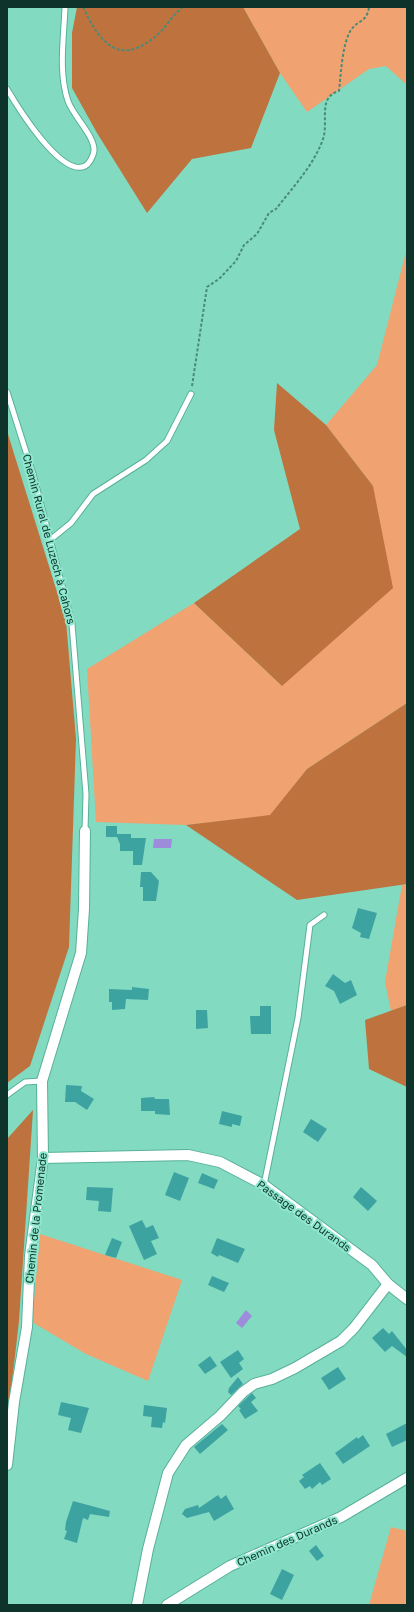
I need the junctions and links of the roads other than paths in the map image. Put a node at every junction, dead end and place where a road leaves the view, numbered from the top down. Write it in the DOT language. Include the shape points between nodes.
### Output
graph roads {
  1 [pos="65,7"];
  2 [pos="7,89"];
  3 [pos="7,392"];
  4 [pos="190,394"];
  5 [pos="50,540"];
  6 [pos="85,831"];
  7 [pos="324,915"];
  8 [pos="42,1081"];
  9 [pos="7,1095"];
  10 [pos="43,1158"];
  11 [pos="264,1185"];
  12 [pos="388,1284"];
  13 [pos="407,1299"];
  14 [pos="7,1465"];
  15 [pos="407,1478"];
  16 [pos="137,1605"];
  17 [pos="167,1605"];
  1 -- 2 [label="lane" via="63,78 68,101 77,120 91,139 94,151 89,164 72,167 57,155 39,138"];
  3 -- 5 [label="lane, Chemin Rural de Luzech à Cahors" via="33,474"];
  4 -- 5 [label="lane" via="168,441 146,460 93,494 71,523"];
  5 -- 6 [label="lane, Chemin Rural de Luzech à Cahors" via="72,624 86,794"];
  6 -- 8 [label="street, Chemin de la Promenade" via="81,953 43,1070"];
  7 -- 11 [label="lane" via="310,926 298,1018"];
  8 -- 9 [label="lane" via="25,1082"];
  8 -- 10 [label="street, Chemin de la Promenade"];
  10 -- 11 [label="street, Passage des Durands" via="188,1155 220,1162"];
  10 -- 14 [label="street, Chemin de la Promenade" via="30,1256 26,1327"];
  11 -- 12 [label="street, Passage des Durands" via="372,1265"];
  12 -- 13 [label="street, Passage des Durands"];
  12 -- 16 [label="street" via="341,1341 295,1368 254,1384 186,1445 168,1473 148,1549"];
  15 -- 17 [label="street, Chemin des Durands" via="341,1517 230,1566"];
}
